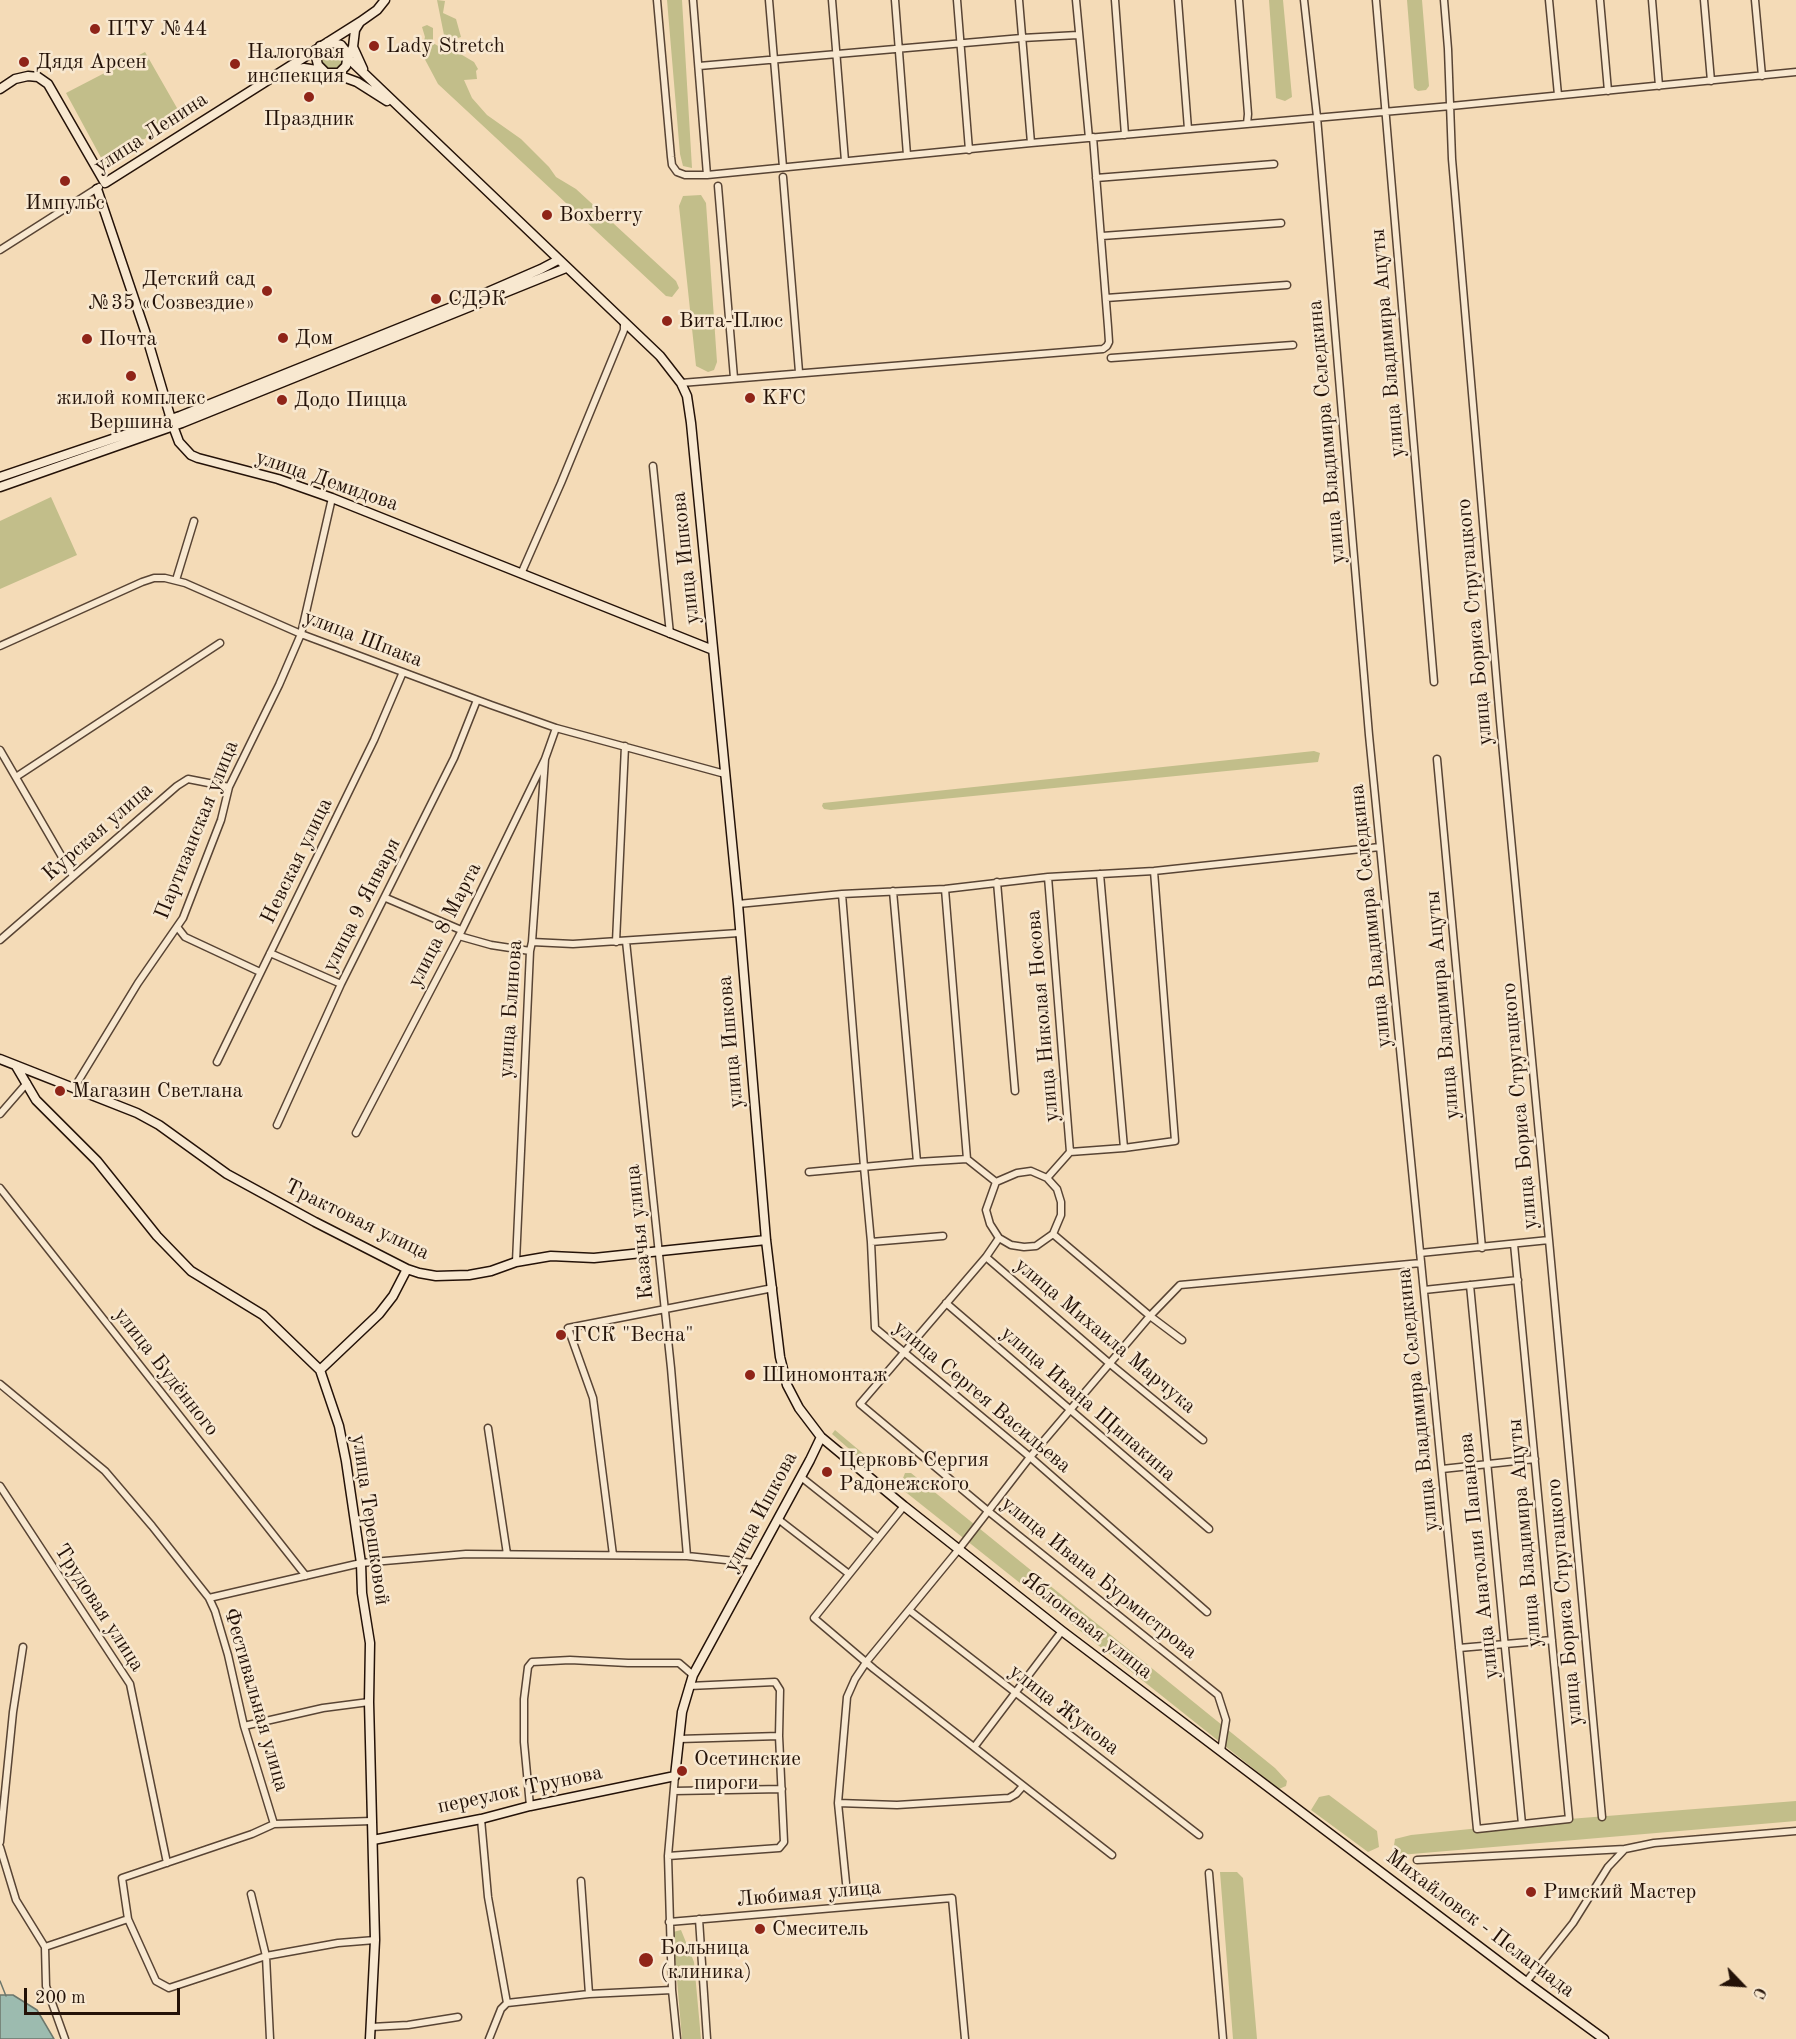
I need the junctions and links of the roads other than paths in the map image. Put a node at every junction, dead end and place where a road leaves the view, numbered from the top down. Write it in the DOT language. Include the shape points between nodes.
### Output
graph roads {
  1 [pos="385,0"];
  2 [pos="657,0"];
  3 [pos="693,0"];
  4 [pos="769,0"];
  5 [pos="832,0"];
  6 [pos="895,0"];
  7 [pos="957,0"];
  8 [pos="1019,0"];
  9 [pos="1076,0"];
  10 [pos="1115,0"];
  11 [pos="1178,0"];
  12 [pos="1239,0"];
  13 [pos="1305,0"];
  14 [pos="1376,0"];
  15 [pos="1444,0"];
  16 [pos="1549,0"];
  17 [pos="1600,0"];
  18 [pos="1652,0"];
  19 [pos="1704,0"];
  20 [pos="1755,0"];
  21 [pos="360,22"];
  22 [pos="1078,35"];
  23 [pos="1022,38"];
  24 [pos="323,44"];
  25 [pos="960,44"];
  26 [pos="353,47"];
  27 [pos="898,49"];
  28 [pos="837,55"];
  29 [pos="348,58"];
  30 [pos="774,58"];
  31 [pos="699,66"];
  32 [pos="323,71"];
  33 [pos="279,72"];
  34 [pos="364,72"];
  35 [pos="1796,72"];
  36 [pos="335,74"];
  37 [pos="1762,76"];
  38 [pos="1711,81"];
  39 [pos="1659,86"];
  40 [pos="0,89"];
  41 [pos="1608,91"];
  42 [pos="1557,95"];
  43 [pos="1451,106"];
  44 [pos="1384,112"];
  45 [pos="405,115"];
  46 [pos="1317,117"];
  47 [pos="1247,124"];
  48 [pos="1188,129"];
  49 [pos="1125,135"];
  50 [pos="1091,138"];
  51 [pos="1031,143"];
  52 [pos="969,150"];
  53 [pos="907,155"];
  54 [pos="845,161"];
  55 [pos="1274,165"];
  56 [pos="783,167"];
  57 [pos="707,175"];
  58 [pos="783,177"];
  59 [pos="1096,178"];
  60 [pos="105,183"];
  61 [pos="718,186"];
  62 [pos="97,189"];
  63 [pos="1281,223"];
  64 [pos="1102,236"];
  65 [pos="0,250"];
  66 [pos="558,260"];
  67 [pos="566,268"];
  68 [pos="1287,285"];
  69 [pos="1106,298"];
  70 [pos="624,323"];
  71 [pos="1109,342"];
  72 [pos="1293,345"];
  73 [pos="800,372"];
  74 [pos="734,378"];
  75 [pos="681,383"];
  76 [pos="172,423"];
  77 [pos="653,466"];
  78 [pos="0,477"];
  79 [pos="0,487"];
  80 [pos="332,498"];
  81 [pos="194,521"];
  82 [pos="521,574"];
  83 [pos="176,580"];
  84 [pos="301,634"];
  85 [pos="670,634"];
  86 [pos="220,643"];
  87 [pos="0,646"];
  88 [pos="713,650"];
  89 [pos="404,672"];
  90 [pos="1434,682"];
  91 [pos="477,700"];
  92 [pos="556,728"];
  93 [pos="625,746"];
  94 [pos="0,750"];
  95 [pos="545,759"];
  96 [pos="1437,759"];
  97 [pos="725,774"];
  98 [pos="16,777"];
  99 [pos="229,786"];
  100 [pos="1380,847"];
  101 [pos="1154,871"];
  102 [pos="1100,874"];
  103 [pos="73,876"];
  104 [pos="1048,877"];
  105 [pos="997,882"];
  106 [pos="945,890"];
  107 [pos="893,891"];
  108 [pos="842,894"];
  109 [pos="386,898"];
  110 [pos="738,904"];
  111 [pos="178,928"];
  112 [pos="460,933"];
  113 [pos="739,933"];
  114 [pos="0,940"];
  115 [pos="626,941"];
  116 [pos="532,942"];
  117 [pos="616,942"];
  118 [pos="530,951"];
  119 [pos="270,953"];
  120 [pos="260,972"];
  121 [pos="341,984"];
  122 [pos="0,1059"];
  123 [pos="217,1062"];
  124 [pos="16,1066"];
  125 [pos="27,1083"];
  126 [pos="74,1088"];
  127 [pos="1016,1091"];
  128 [pos="0,1113"];
  129 [pos="277,1125"];
  130 [pos="356,1133"];
  131 [pos="1124,1148"];
  132 [pos="1070,1152"];
  133 [pos="967,1159"];
  134 [pos="916,1162"];
  135 [pos="864,1167"];
  136 [pos="809,1172"];
  137 [pos="1047,1178"];
  138 [pos="996,1182"];
  139 [pos="0,1188"];
  140 [pos="1053,1234"];
  141 [pos="943,1236"];
  142 [pos="999,1238"];
  143 [pos="766,1240"];
  144 [pos="1549,1240"];
  145 [pos="871,1242"];
  146 [pos="1514,1244"];
  147 [pos="1482,1248"];
  148 [pos="658,1251"];
  149 [pos="1420,1253"];
  150 [pos="986,1257"];
  151 [pos="516,1262"];
  152 [pos="1421,1263"];
  153 [pos="407,1269"];
  154 [pos="1518,1280"];
  155 [pos="1470,1285"];
  156 [pos="773,1288"];
  157 [pos="1424,1290"];
  158 [pos="946,1303"];
  159 [pos="664,1309"];
  160 [pos="1150,1316"];
  161 [pos="1182,1340"];
  162 [pos="903,1353"];
  163 [pos="1109,1364"];
  164 [pos="320,1370"];
  165 [pos="0,1384"];
  166 [pos="1070,1411"];
  167 [pos="488,1428"];
  168 [pos="821,1437"];
  169 [pos="1203,1440"];
  170 [pos="1030,1457"];
  171 [pos="1534,1459"];
  172 [pos="1487,1464"];
  173 [pos="1442,1469"];
  174 [pos="801,1477"];
  175 [pos="0,1486"];
  176 [pos="904,1506"];
  177 [pos="988,1511"];
  178 [pos="778,1520"];
  179 [pos="1209,1529"];
  180 [pos="878,1538"];
  181 [pos="959,1549"];
  182 [pos="507,1554"];
  183 [pos="613,1555"];
  184 [pos="687,1556"];
  185 [pos="362,1563"];
  186 [pos="754,1563"];
  187 [pos="849,1574"];
  188 [pos="306,1576"];
  189 [pos="209,1598"];
  190 [pos="909,1610"];
  191 [pos="1207,1612"];
  192 [pos="1062,1631"];
  193 [pos="1552,1640"];
  194 [pos="1504,1644"];
  195 [pos="23,1647"];
  196 [pos="1459,1648"];
  197 [pos="867,1661"];
  198 [pos="693,1675"];
  199 [pos="689,1686"];
  200 [pos="1015,1692"];
  201 [pos="369,1702"];
  202 [pos="243,1726"];
  203 [pos="779,1736"];
  204 [pos="679,1739"];
  205 [pos="975,1746"];
  206 [pos="1221,1751"];
  207 [pos="675,1776"];
  208 [pos="1023,1786"];
  209 [pos="782,1789"];
  210 [pos="674,1791"];
  211 [pos="838,1803"];
  212 [pos="530,1806"];
  213 [pos="1602,1817"];
  214 [pos="481,1819"];
  215 [pos="372,1821"];
  216 [pos="274,1824"];
  217 [pos="1522,1824"];
  218 [pos="1796,1831"];
  219 [pos="1199,1835"];
  220 [pos="1336,1838"];
  221 [pos="373,1840"];
  222 [pos="0,1842"];
  223 [pos="0,1847"];
  224 [pos="1625,1849"];
  225 [pos="1112,1855"];
  226 [pos="668,1856"];
  227 [pos="1417,1860"];
  228 [pos="167,1863"];
  229 [pos="1209,1873"];
  230 [pos="580,1881"];
  231 [pos="846,1883"];
  232 [pos="251,1894"];
  233 [pos="128,1919"];
  234 [pos="699,1919"];
  235 [pos="669,1922"];
  236 [pos="375,1940"];
  237 [pos="45,1947"];
  238 [pos="266,1956"];
  239 [pos="1526,1982"];
  240 [pos="672,1990"];
  241 [pos="590,1994"];
  242 [pos="507,2003"];
  243 [pos="458,2017"];
  244 [pos="371,2027"];
  245 [pos="65,2039"];
  246 [pos="270,2039"];
  247 [pos="370,2039"];
  248 [pos="490,2039"];
  249 [pos="677,2039"];
  250 [pos="708,2039"];
  251 [pos="965,2039"];
  252 [pos="1223,2039"];
  253 [pos="1604,2039"];
  1 -- 21 [label="street, улица Ленина"];
  2 -- 57 [label="street" via="672,165 685,175"];
  3 -- 31 [label="street"];
  4 -- 30 [label="street"];
  5 -- 28 [label="street"];
  6 -- 27 [label="street"];
  7 -- 25 [label="street"];
  8 -- 23 [label="street"];
  9 -- 22 [label="street"];
  10 -- 49 [label="street"];
  11 -- 48 [label="street"];
  12 -- 47 [label="street"];
  13 -- 46 [label="street, улица Владимира Селедкина"];
  14 -- 44 [label="street, улица Владимира Ацуты"];
  15 -- 43 [label="street, улица Бориса Стругацкого"];
  16 -- 42 [label="street"];
  17 -- 41 [label="street"];
  18 -- 39 [label="street"];
  19 -- 38 [label="street"];
  20 -- 37 [label="street"];
  21 -- 24 [label="street, улица Ленина"];
  21 -- 26 [label="street"];
  22 -- 23 [label="street"];
  22 -- 50 [label="street"];
  23 -- 25 [label="street"];
  23 -- 51 [label="street"];
  24 -- 29 [label="street" via="341,45"];
  24 -- 32 [label="street" via="316,60"];
  24 -- 33 [label="street, улица Ленина"];
  25 -- 27 [label="street"];
  25 -- 52 [label="street"];
  26 -- 29 [label="street"];
  26 -- 34 [label="street"];
  27 -- 28 [label="street"];
  27 -- 53 [label="street"];
  28 -- 30 [label="street"];
  28 -- 54 [label="street"];
  29 -- 34 [label="street, улица Ишкова"];
  29 -- 36 [label="street" via="346,66"];
  30 -- 31 [label="street"];
  30 -- 56 [label="street"];
  31 -- 57 [label="street"];
  32 -- 33 [label="street" via="304,68"];
  32 -- 36 [label="street"];
  33 -- 60 [label="street, улица Ленина"];
  34 -- 45 [label="street, улица Ишкова"];
  35 -- 37 [label="street"];
  36 -- 45 [label="street, улица Ишкова" via="366,87"];
  37 -- 38 [label="street"];
  38 -- 39 [label="street"];
  39 -- 41 [label="street"];
  40 -- 60 [label="street" via="28,76 48,84"];
  41 -- 42 [label="street"];
  42 -- 43 [label="street"];
  43 -- 44 [label="street"];
  43 -- 144 [label="street, улица Бориса Стругацкого" via="1452,159 1499,710"];
  44 -- 46 [label="street"];
  44 -- 90 [label="street, улица Владимира Ацуты"];
  45 -- 66 [label="street, улица Ишкова"];
  46 -- 47 [label="street"];
  46 -- 100 [label="street, улица Владимира Селедкина"];
  47 -- 48 [label="street"];
  48 -- 49 [label="street"];
  49 -- 50 [label="street"];
  50 -- 51 [label="street"];
  50 -- 59 [label="street"];
  51 -- 52 [label="street"];
  52 -- 53 [label="street"];
  53 -- 54 [label="street"];
  54 -- 56 [label="street"];
  55 -- 59 [label="street"];
  56 -- 57 [label="street"];
  58 -- 73 [label="street"];
  59 -- 64 [label="street"];
  60 -- 62 [label="street, улица Ленина"];
  61 -- 74 [label="street"];
  62 -- 65 [label="street, улица Ленина"];
  62 -- 76 [label="street, улица Демидова"];
  63 -- 64 [label="street"];
  64 -- 69 [label="street"];
  66 -- 67 [label="street, улица Ишкова"];
  66 -- 76 [label="street"];
  67 -- 70 [label="street, улица Ишкова"];
  67 -- 76 [label="street"];
  68 -- 69 [label="street"];
  69 -- 71 [label="street"];
  70 -- 75 [label="street, улица Ишкова" via="660,356"];
  70 -- 82 [label="street"];
  71 -- 72 [label="street" via="1114,360"];
  71 -- 73 [label="street" via="1102,349"];
  73 -- 74 [label="street"];
  74 -- 75 [label="street"];
  75 -- 88 [label="street, улица Ишкова" via="691,423"];
  76 -- 78 [label="street"];
  76 -- 79 [label="street"];
  76 -- 80 [label="street, улица Демидова" via="182,447 198,458"];
  77 -- 85 [label="street"];
  80 -- 82 [label="street, улица Демидова"];
  80 -- 84 [label="street, Партизанская улица"];
  81 -- 83 [label="street"];
  82 -- 85 [label="street, улица Демидова"];
  83 -- 84 [label="street, улица Шпака"];
  83 -- 87 [label="street, улица Шпака" via="154,578 142,582"];
  84 -- 89 [label="street, улица Шпака"];
  84 -- 99 [label="street, Партизанская улица"];
  85 -- 88 [label="street, улица Демидова"];
  86 -- 98 [label="street"];
  88 -- 97 [label="street, улица Ишкова"];
  89 -- 91 [label="street, улица Шпака"];
  89 -- 119 [label="street, Невская улица"];
  91 -- 92 [label="street, улица Шпака"];
  91 -- 109 [label="street, улица 9 Января" via="454,758"];
  92 -- 93 [label="street, улица Шпака"];
  92 -- 95 [label="street, улица 8 Марта"];
  93 -- 97 [label="street, улица Шпака"];
  93 -- 117 [label="street"];
  94 -- 98 [label="street"];
  95 -- 112 [label="street, улица 8 Марта"];
  95 -- 116 [label="street, улица Блинова"];
  96 -- 147 [label="street, улица Владимира Ацуты"];
  97 -- 110 [label="street, улица Ишкова"];
  98 -- 103 [label="street"];
  99 -- 103 [label="street, Курская улица" via="188,779"];
  99 -- 111 [label="street, Партизанская улица" via="221,820"];
  100 -- 101 [label="street"];
  100 -- 149 [label="street, улица Владимира Селедкина"];
  101 -- 102 [label="street"];
  101 -- 131 [label="street" via="1175,1141"];
  102 -- 104 [label="street"];
  102 -- 131 [label="street"];
  103 -- 114 [label="street, Курская улица"];
  104 -- 105 [label="street"];
  104 -- 132 [label="street, улица Николая Носова"];
  105 -- 106 [label="street"];
  105 -- 127 [label="street"];
  106 -- 107 [label="street"];
  106 -- 133 [label="street"];
  107 -- 108 [label="street"];
  107 -- 134 [label="street"];
  108 -- 110 [label="street"];
  108 -- 135 [label="street, улица Сергея Васильева"];
  109 -- 112 [label="street"];
  109 -- 121 [label="street, улица 9 Января"];
  110 -- 113 [label="street, улица Ишкова"];
  111 -- 120 [label="street" via="185,937"];
  111 -- 126 [label="street, Партизанская улица" via="138,983"];
  112 -- 118 [label="street" via="491,945"];
  112 -- 130 [label="street, улица 8 Марта"];
  113 -- 115 [label="street"];
  113 -- 143 [label="street, улица Ишкова"];
  115 -- 117 [label="street"];
  115 -- 148 [label="street, Казачья улица"];
  116 -- 117 [label="street"];
  116 -- 118 [label="street, улица Блинова"];
  118 -- 151 [label="street, улица Блинова"];
  119 -- 120 [label="street, Невская улица"];
  119 -- 121 [label="street"];
  120 -- 123 [label="street, Невская улица"];
  121 -- 129 [label="street, улица 9 Января"];
  122 -- 124 [label="street, Трактовая улица"];
  124 -- 125 [label="street, улица Терешковой"];
  124 -- 126 [label="street, Трактовая улица"];
  125 -- 128 [label="street"];
  125 -- 164 [label="street, улица Терешковой" via="36,1100 97,1161 157,1236 191,1270 263,1316"];
  126 -- 153 [label="street, Трактовая улица" via="137,1113 227,1174"];
  131 -- 132 [label="street"];
  132 -- 137 [label="street"];
  133 -- 134 [label="street"];
  133 -- 138 [label="street"];
  134 -- 135 [label="street"];
  135 -- 136 [label="street"];
  135 -- 145 [label="street, улица Сергея Васильева"];
  137 -- 138 [label="street" via="1031,1171"];
  137 -- 140 [label="street" via="1057,1189 1061,1202 1061,1215"];
  138 -- 142 [label="street" via="986,1210"];
  139 -- 188 [label="street, улица Будённого"];
  140 -- 142 [label="street" via="1036,1246 1024,1247"];
  140 -- 160 [label="street"];
  141 -- 145 [label="street"];
  142 -- 150 [label="street"];
  143 -- 148 [label="street, Трактовая улица"];
  143 -- 156 [label="street, улица Ишкова"];
  144 -- 146 [label="street, улица Бориса Стругацкого"];
  144 -- 213 [label="street, улица Бориса Стругацкого"];
  145 -- 162 [label="street, улица Сергея Васильева" via="874,1328"];
  146 -- 147 [label="street, улица Бориса Стругацкого"];
  146 -- 154 [label="street, улица Владимира Ацуты"];
  147 -- 149 [label="street, улица Бориса Стругацкого"];
  148 -- 151 [label="street, Трактовая улица" via="594,1258 550,1256"];
  148 -- 159 [label="street, Казачья улица"];
  149 -- 152 [label="street, улица Владимира Селедкина"];
  150 -- 158 [label="street"];
  150 -- 163 [label="street, улица Михаила Марчука"];
  151 -- 153 [label="street, Трактовая улица" via="469,1275 436,1276"];
  152 -- 157 [label="street, улица Владимира Селедкина"];
  152 -- 160 [label="street" via="1180,1285"];
  153 -- 164 [label="street" via="380,1314"];
  154 -- 155 [label="street"];
  154 -- 171 [label="street, улица Владимира Ацуты"];
  155 -- 157 [label="street"];
  155 -- 172 [label="street, улица Анатолия Папанова"];
  156 -- 159 [label="street"];
  156 -- 168 [label="street, улица Ишкова" via="787,1385"];
  157 -- 173 [label="street, улица Владимира Селедкина"];
  158 -- 162 [label="street"];
  158 -- 166 [label="street, улица Ивана Щипакина"];
  159 -- 183 [label="street" via="568,1328 593,1398"];
  159 -- 184 [label="street, Казачья улица"];
  160 -- 161 [label="street"];
  160 -- 163 [label="street"];
  162 -- 170 [label="street, улица Сергея Васильева"];
  162 -- 177 [label="street, улица Ивана Бурмистрова" via="860,1404"];
  163 -- 166 [label="street"];
  163 -- 169 [label="street, улица Михаила Марчука"];
  164 -- 185 [label="street, улица Терешковой" via="338,1423"];
  165 -- 189 [label="street, Фестивальная улица" via="105,1471"];
  166 -- 170 [label="street"];
  166 -- 179 [label="street, улица Ивана Щипакина"];
  167 -- 182 [label="street"];
  168 -- 174 [label="street, улица Ишкова"];
  168 -- 176 [label="street, Яблоневая улица"];
  170 -- 177 [label="street"];
  170 -- 191 [label="street, улица Сергея Васильева"];
  171 -- 172 [label="street"];
  171 -- 193 [label="street, улица Владимира Ацуты"];
  172 -- 173 [label="street"];
  172 -- 194 [label="street, улица Анатолия Папанова"];
  173 -- 196 [label="street, улица Владимира Селедкина"];
  174 -- 178 [label="street, улица Ишкова"];
  174 -- 180 [label="street"];
  175 -- 228 [label="street, Трудовая улица" via="130,1684"];
  176 -- 180 [label="street"];
  176 -- 181 [label="street, Яблоневая улица"];
  177 -- 181 [label="street"];
  177 -- 206 [label="street, улица Ивана Бурмистрова" via="1218,1695 1226,1720"];
  178 -- 186 [label="street, улица Ишкова"];
  178 -- 187 [label="street"];
  180 -- 187 [label="street"];
  181 -- 190 [label="street"];
  181 -- 192 [label="street, Яблоневая улица"];
  182 -- 183 [label="street"];
  182 -- 185 [label="street"];
  183 -- 184 [label="street"];
  184 -- 186 [label="street"];
  185 -- 188 [label="street"];
  185 -- 201 [label="street, улица Терешковой" via="362,1593 370,1642"];
  186 -- 198 [label="street, улица Ишкова"];
  187 -- 197 [label="street" via="814,1618"];
  188 -- 189 [label="street"];
  189 -- 202 [label="street, Фестивальная улица" via="228,1655"];
  190 -- 197 [label="street"];
  190 -- 200 [label="street, улица Жукова"];
  192 -- 200 [label="street"];
  192 -- 206 [label="street, Яблоневая улица"];
  193 -- 194 [label="street"];
  193 -- 217 [label="street, улица Владимира Ацуты" via="1569,1820"];
  194 -- 196 [label="street"];
  194 -- 217 [label="street, улица Анатолия Папанова"];
  195 -- 222 [label="street"];
  196 -- 217 [label="street, улица Владимира Селедкина" via="1477,1829"];
  197 -- 205 [label="street"];
  197 -- 211 [label="street" via="847,1697"];
  198 -- 199 [label="street, улица Ишкова"];
  198 -- 212 [label="street" via="679,1663 532,1662 524,1699"];
  199 -- 203 [label="street" via="775,1682 780,1690"];
  199 -- 204 [label="street, улица Ишкова"];
  200 -- 205 [label="street"];
  200 -- 219 [label="street, улица Жукова"];
  201 -- 202 [label="street"];
  201 -- 215 [label="street, улица Терешковой"];
  202 -- 216 [label="street, Фестивальная улица"];
  203 -- 204 [label="street"];
  203 -- 209 [label="street"];
  204 -- 207 [label="street, улица Ишкова"];
  205 -- 208 [label="street"];
  206 -- 220 [label="street, Яблоневая улица"];
  207 -- 210 [label="street, улица Ишкова"];
  207 -- 212 [label="street, переулок Трунова"];
  208 -- 211 [label="street" via="1009,1798 897,1806"];
  208 -- 225 [label="street"];
  209 -- 210 [label="street"];
  209 -- 226 [label="street" via="784,1842 779,1848"];
  210 -- 226 [label="street, улица Ишкова"];
  211 -- 231 [label="street"];
  212 -- 214 [label="street, переулок Трунова"];
  214 -- 221 [label="street, переулок Трунова"];
  214 -- 242 [label="street" via="488,1897"];
  215 -- 216 [label="street"];
  215 -- 221 [label="street, улица Терешковой"];
  216 -- 228 [label="street"];
  218 -- 224 [label="street"];
  220 -- 239 [label="street, Михайловск - Пелагиада"];
  221 -- 236 [label="street, улица Терешковой"];
  223 -- 237 [label="street" via="16,1900"];
  224 -- 227 [label="street"];
  224 -- 239 [label="street"];
  226 -- 235 [label="street, улица Ишкова"];
  228 -- 233 [label="street" via="122,1878"];
  229 -- 252 [label="street"];
  230 -- 241 [label="street"];
  232 -- 238 [label="street"];
  233 -- 237 [label="street"];
  233 -- 238 [label="street" via="156,1981 169,1988"];
  234 -- 235 [label="street, Любимая улица"];
  234 -- 250 [label="street"];
  234 -- 251 [label="street, Любимая улица" via="952,1898"];
  235 -- 240 [label="street, улица Ишкова"];
  236 -- 238 [label="street"];
  236 -- 244 [label="street, улица Терешковой"];
  237 -- 245 [label="street" via="46,1986"];
  238 -- 246 [label="street"];
  239 -- 253 [label="street, Михайловск - Пелагиада"];
  240 -- 241 [label="street"];
  240 -- 249 [label="street, улица Ишкова"];
  241 -- 242 [label="street"];
  242 -- 248 [label="street"];
  243 -- 244 [label="street"];
  244 -- 247 [label="street, улица Терешковой"];
}
